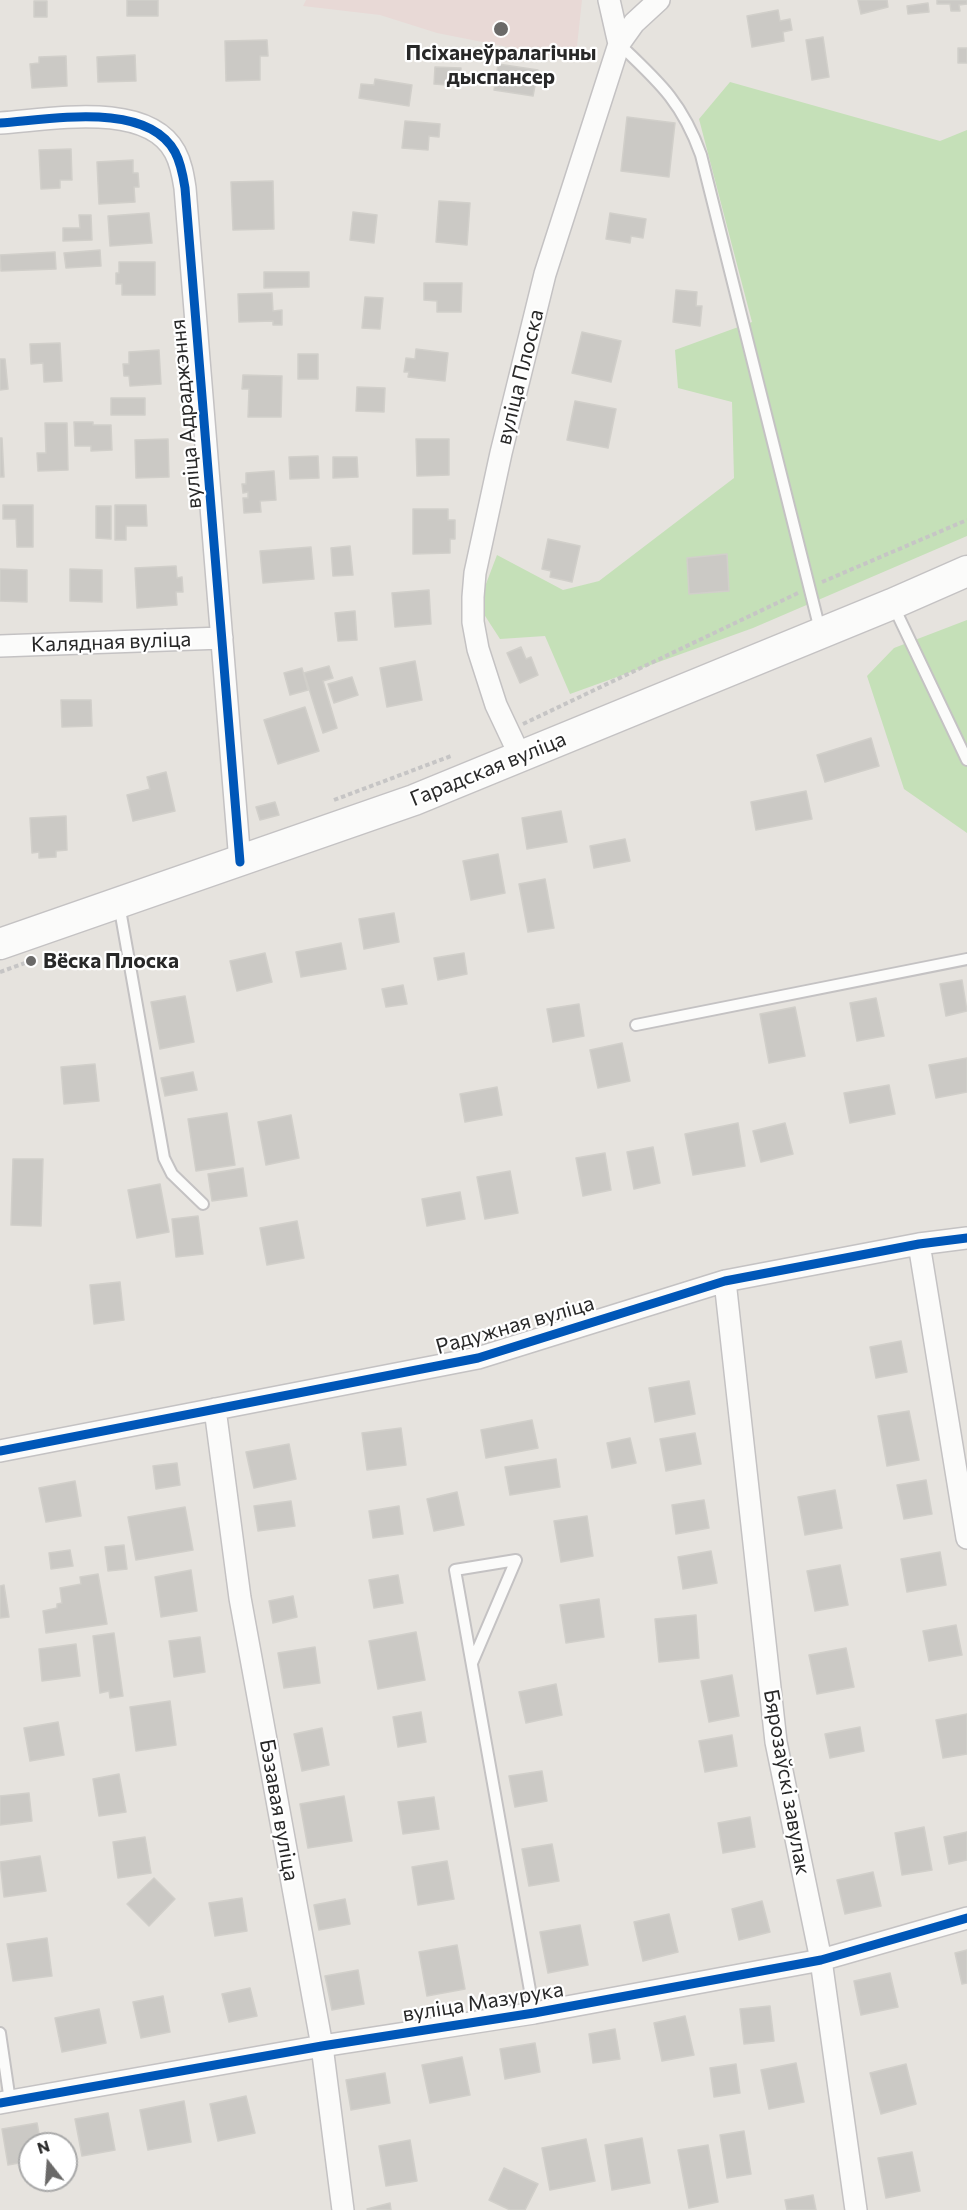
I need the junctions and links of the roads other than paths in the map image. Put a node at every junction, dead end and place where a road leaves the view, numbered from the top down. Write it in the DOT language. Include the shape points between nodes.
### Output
graph roads {
  1 [pos="609,0"];
  2 [pos="659,0"];
  3 [pos="619,44"];
  4 [pos="0,123"];
  5 [pos="967,571"];
  6 [pos="892,604"];
  7 [pos="821,634"];
  8 [pos="222,638"];
  9 [pos="0,646"];
  10 [pos="520,756"];
  11 [pos="967,760"];
  12 [pos="240,862"];
  13 [pos="119,903"];
  14 [pos="0,944"];
  15 [pos="967,959"];
  16 [pos="636,1025"];
  17 [pos="203,1204"];
  18 [pos="967,1238"];
  19 [pos="919,1244"];
  20 [pos="725,1281"];
  21 [pos="215,1409"];
  22 [pos="0,1451"];
  23 [pos="967,1538"];
  24 [pos="472,1663"];
  25 [pos="967,1918"];
  26 [pos="821,1960"];
  27 [pos="534,2013"];
  28 [pos="0,2033"];
  29 [pos="322,2046"];
  30 [pos="5,2102"];
  31 [pos="343,2210"];
  32 [pos="856,2210"];
  1 -- 3 [label="street"];
  2 -- 3 [label="street"];
  3 -- 7 [label="lane" via="674,99 701,155"];
  3 -- 10 [label="street, вуліца Плоска" via="545,274 475,573 473,614 478,649 496,705"];
  4 -- 8 [label="street, вуліца Адраджэння" via="90,117 129,120 149,127 174,150 185,188"];
  5 -- 6 [label="main road, Гарадская вуліца"];
  6 -- 7 [label="main road, Гарадская вуліца"];
  6 -- 11 [label="lane"];
  7 -- 10 [label="main road, Гарадская вуліца"];
  8 -- 9 [label="street, Калядная вуліца"];
  8 -- 12 [label="street, вуліца Адраджэння"];
  10 -- 12 [label="main road, Гарадская вуліца" via="414,800"];
  12 -- 13 [label="main road, Гарадская вуліца"];
  13 -- 14 [label="main road, Гарадская вуліца"];
  13 -- 17 [label="lane" via="164,1158 172,1174"];
  15 -- 16 [label="lane"];
  18 -- 19 [label="street, Радужная вуліца"];
  19 -- 20 [label="street, Радужная вуліца"];
  19 -- 23 [label="street"];
  20 -- 21 [label="street, Радужная вуліца" via="478,1358"];
  20 -- 26 [label="street, Бярозаўскі завулак" via="776,1742"];
  21 -- 22 [label="street, Радужная вуліца"];
  21 -- 29 [label="street, Бэзавая вуліца" via="240,1598"];
  24 -- 24 [label="lane" via="455,1570 516,1560 494,1611"];
  24 -- 27 [label="lane"];
  25 -- 26 [label="street, вуліца Мазурука"];
  26 -- 27 [label="street, вуліца Мазурука"];
  26 -- 32 [label="street, Бярозаўскі завулак"];
  27 -- 29 [label="street, вуліца Мазурука"];
  28 -- 30 [label="lane"];
  29 -- 30 [label="street, вуліца Мазурука"];
  29 -- 31 [label="street, Бэзавая вуліца"];
}
